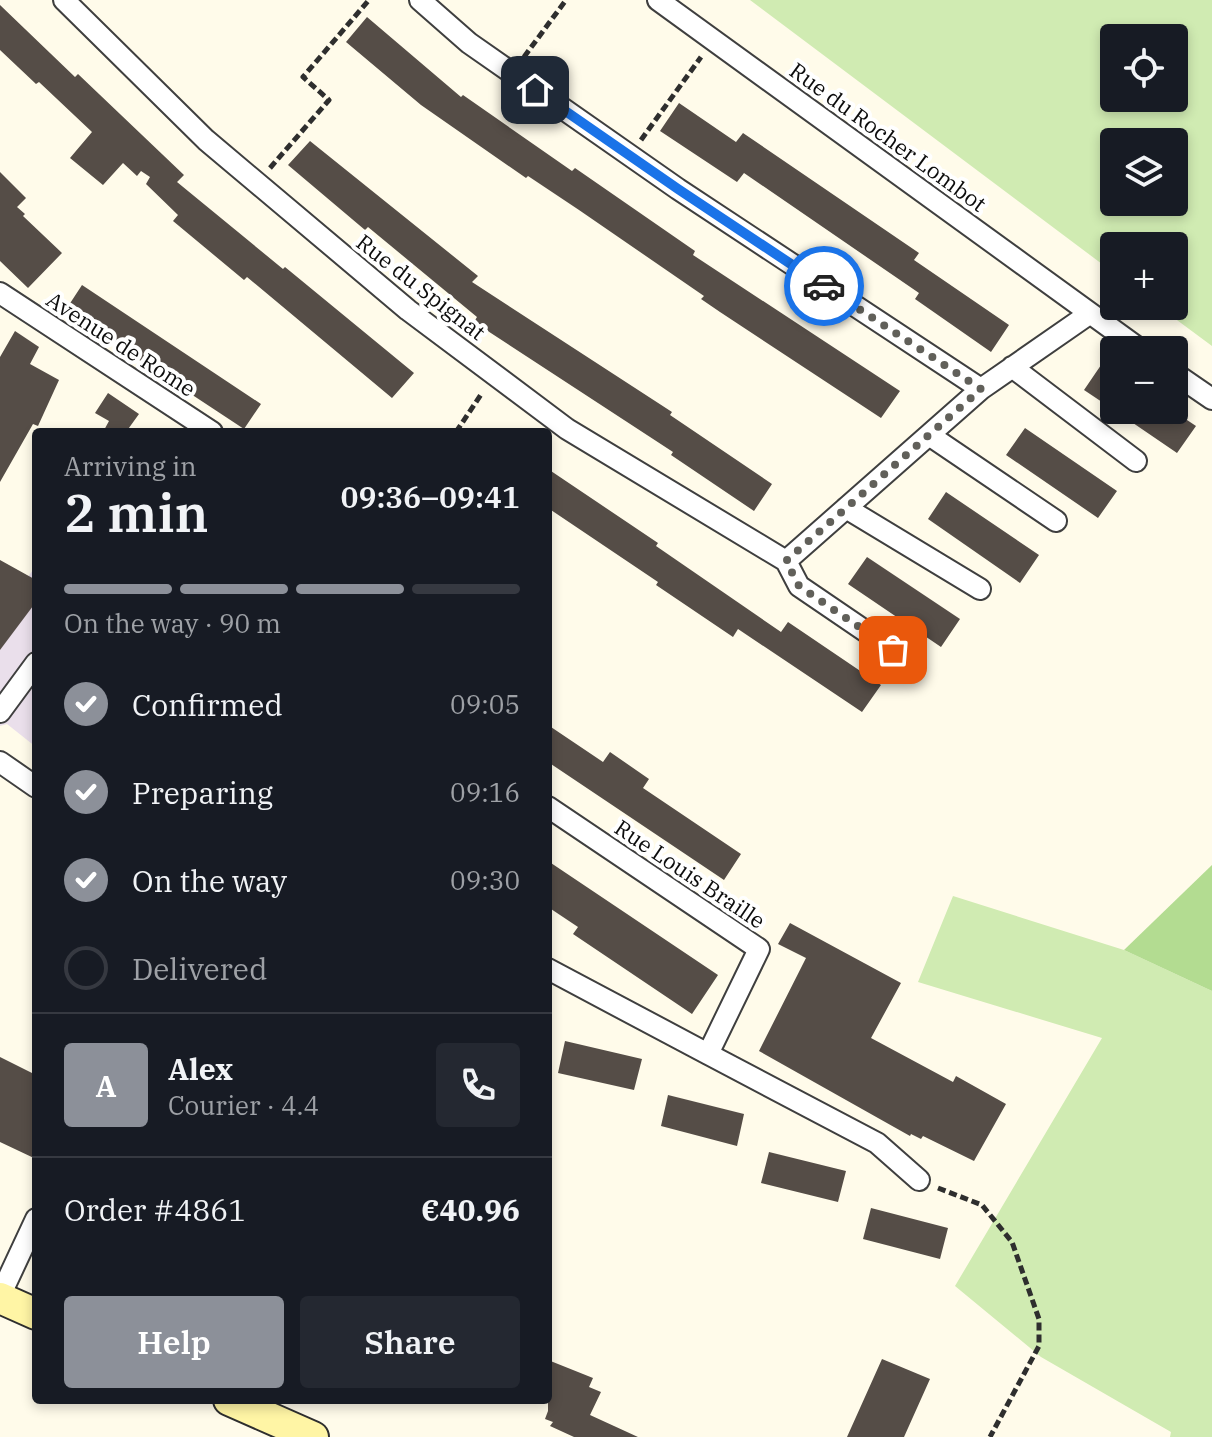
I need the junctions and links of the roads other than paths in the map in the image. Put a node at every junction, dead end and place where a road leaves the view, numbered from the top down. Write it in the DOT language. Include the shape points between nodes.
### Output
graph roads {
  1 [pos="64,0"];
  2 [pos="420,0"];
  3 [pos="658,0"];
  4 [pos="1,297"];
  5 [pos="1089,314"];
  6 [pos="1121,336"];
  7 [pos="1012,367"];
  8 [pos="1188,383"];
  9 [pos="981,389"];
  10 [pos="1212,399"];
  11 [pos="204,428"];
  12 [pos="929,435"];
  13 [pos="1136,461"];
  14 [pos="846,508"];
  15 [pos="1056,521"];
  16 [pos="786,561"];
  17 [pos="980,589"];
  18 [pos="893,650"];
  19 [pos="32,668"];
  20 [pos="0,712"];
  21 [pos="0,762"];
  22 [pos="32,784"];
  23 [pos="552,810"];
  24 [pos="552,971"];
  25 [pos="708,1054"];
  26 [pos="919,1180"];
  27 [pos="32,1228"];
  28 [pos="0,1297"];
  29 [pos="32,1312"];
  30 [pos="238,1404"];
  31 [pos="313,1437"];
  1 -- 16 [label="street, Rue du Spignat" via="206,140 408,310 567,429"];
  2 -- 9 [label="street" via="469,43 630,156"];
  3 -- 5 [label="street, Rue du Rocher Lombot"];
  4 -- 11 [label="street, Avenue de Rome"];
  5 -- 6 [label="street, Rue du Rocher Lombot"];
  5 -- 7 [label="street"];
  7 -- 9 [label="street"];
  7 -- 13 [label="street"];
  8 -- 10 [label="street"];
  9 -- 12 [label="street"];
  12 -- 14 [label="street"];
  12 -- 15 [label="street"];
  14 -- 16 [label="street"];
  14 -- 17 [label="street"];
  16 -- 18 [label="street, Rue du Spignat" via="799,586"];
  19 -- 20 [label="street"];
  21 -- 22 [label="street"];
  23 -- 25 [label="street, Rue Louis Braille" via="759,949"];
  24 -- 25 [label="street"];
  25 -- 26 [label="street" via="877,1143"];
  27 -- 28 [label="street"];
  28 -- 29 [label="main road"];
  30 -- 31 [label="main road"];
}
